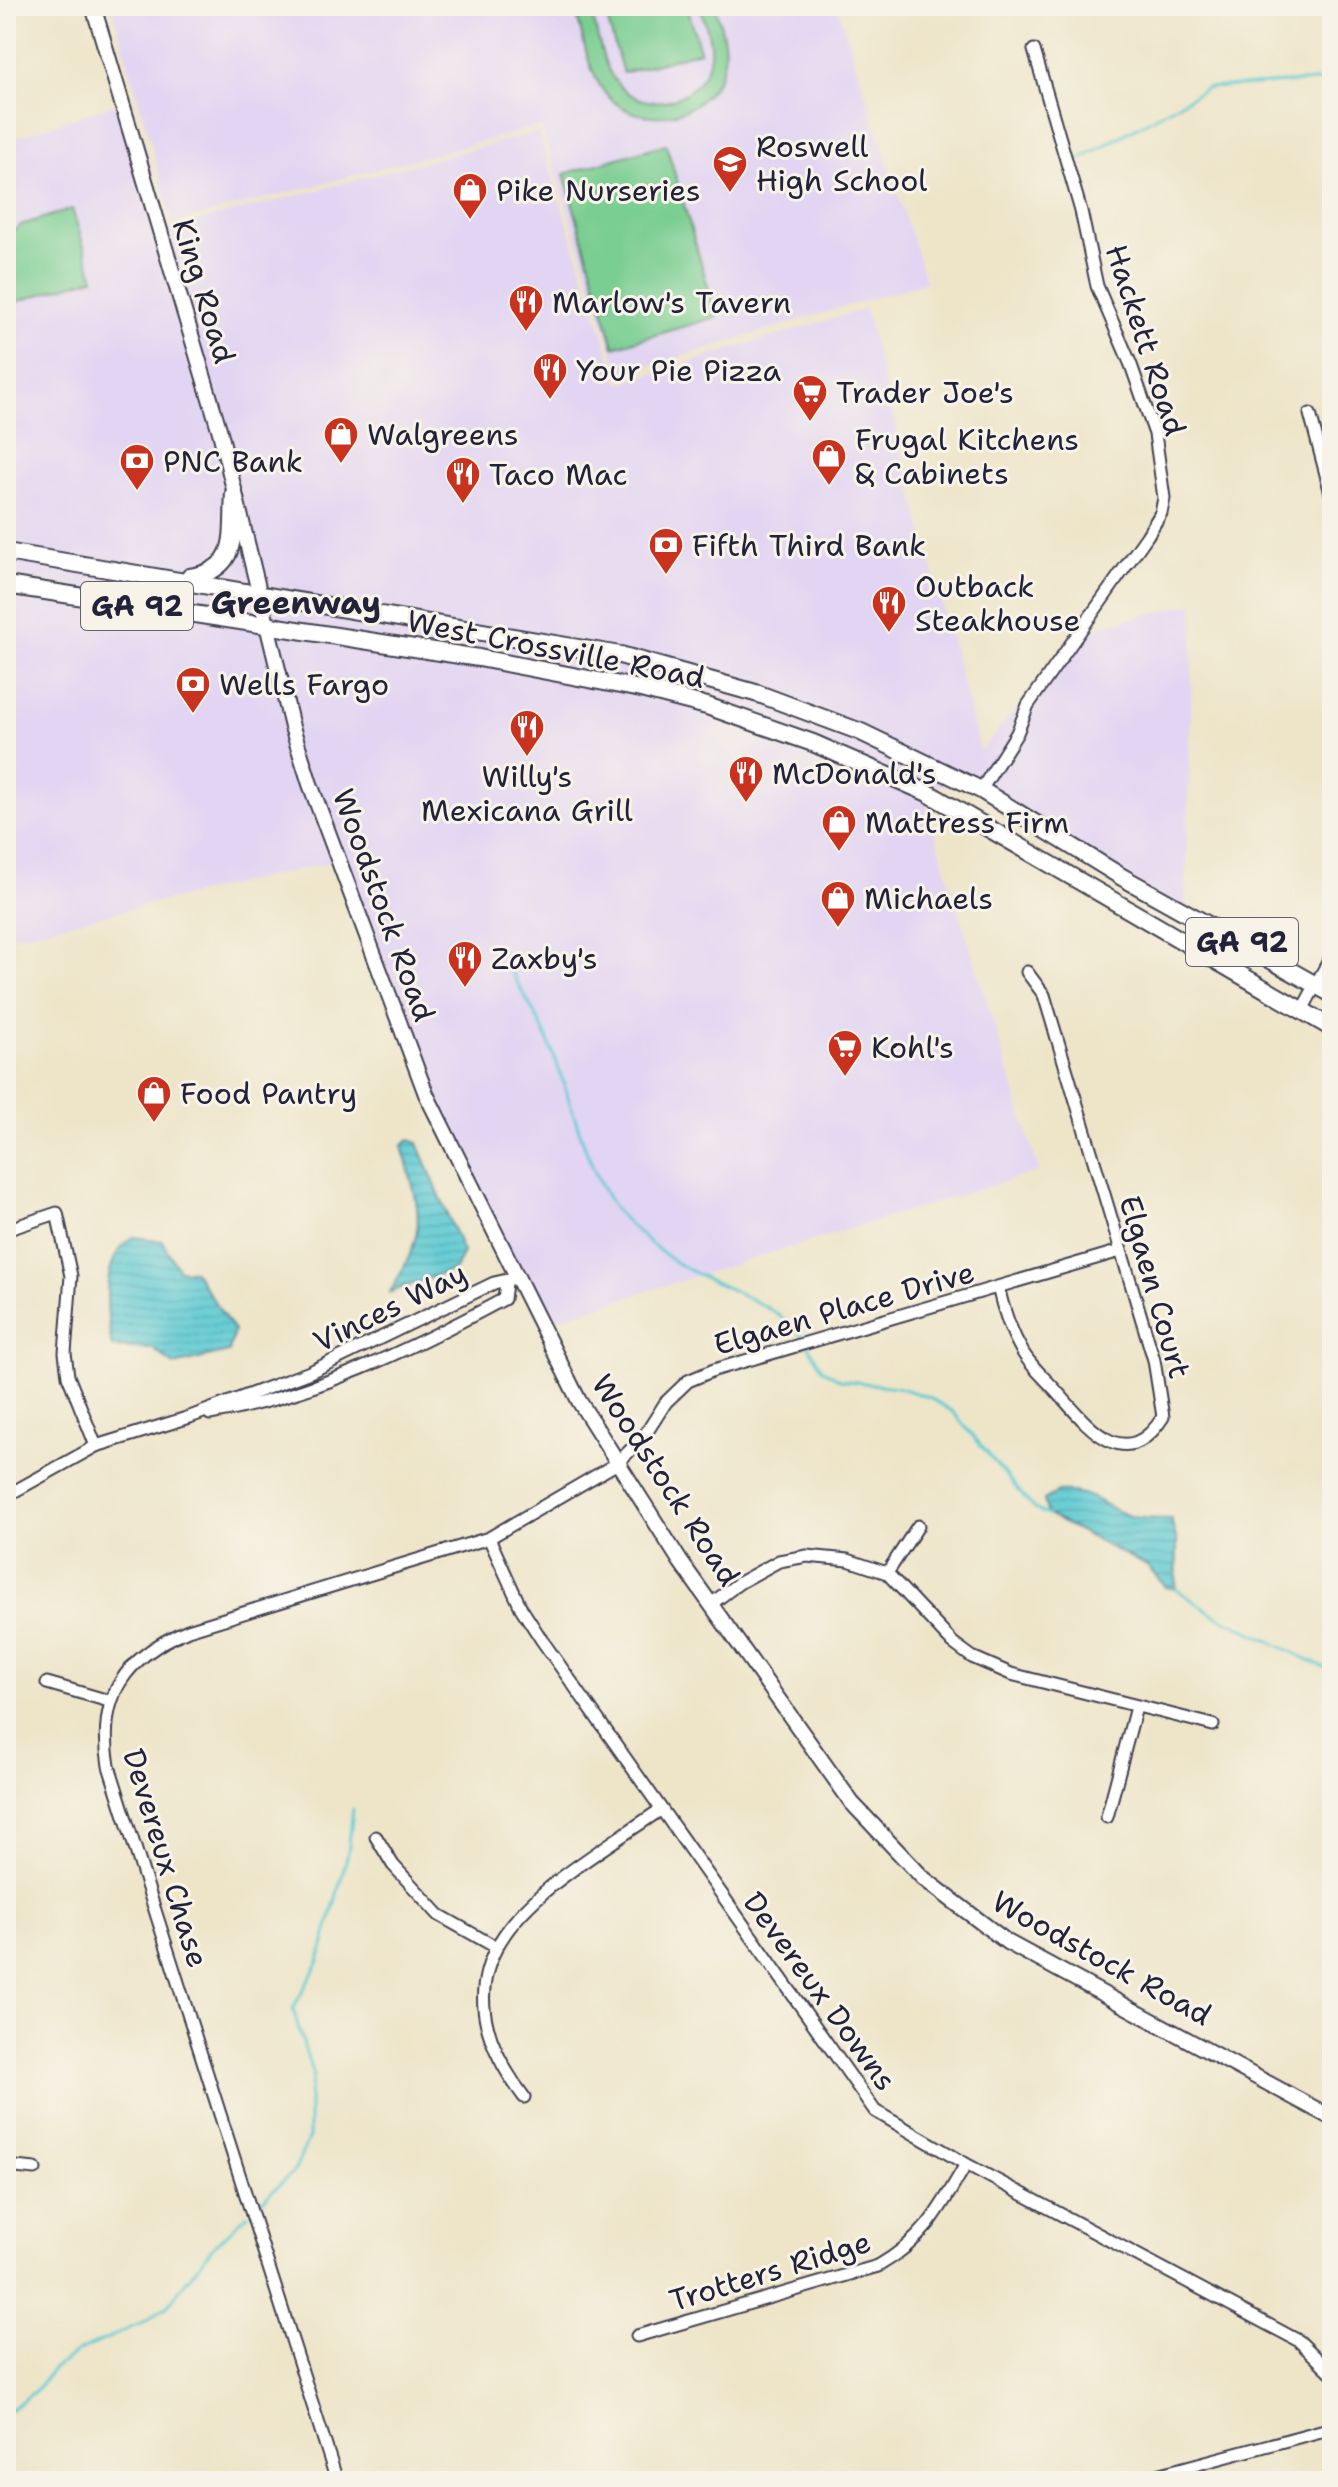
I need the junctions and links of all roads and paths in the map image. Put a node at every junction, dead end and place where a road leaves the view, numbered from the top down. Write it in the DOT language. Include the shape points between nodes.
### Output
graph roads {
  1 [pos="93,6"];
  2 [pos="1034,50"];
  3 [pos="1310,414"];
  4 [pos="234,493"];
  5 [pos="1332,497"];
  6 [pos="6,552"];
  7 [pos="175,579"];
  8 [pos="6,585"];
  9 [pos="259,593"];
  10 [pos="268,627"];
  11 [pos="981,790"];
  12 [pos="1332,955"];
  13 [pos="1027,972"];
  14 [pos="1317,985"];
  15 [pos="1332,994"];
  16 [pos="1302,1010"];
  17 [pos="1332,1028"];
  18 [pos="6,1230"];
  19 [pos="1120,1251"];
  20 [pos="511,1281"];
  21 [pos="998,1287"];
  22 [pos="190,1417"];
  23 [pos="96,1446"];
  24 [pos="616,1464"];
  25 [pos="6,1496"];
  26 [pos="918,1526"];
  27 [pos="489,1538"];
  28 [pos="887,1573"];
  29 [pos="711,1604"];
  30 [pos="47,1683"];
  31 [pos="109,1701"];
  32 [pos="1136,1707"];
  33 [pos="1213,1725"];
  34 [pos="660,1810"];
  35 [pos="1107,1817"];
  36 [pos="376,1837"];
  37 [pos="494,1946"];
  38 [pos="524,2097"];
  39 [pos="1332,2118"];
  40 [pos="966,2164"];
  41 [pos="6,2166"];
  42 [pos="35,2169"];
  43 [pos="637,2336"];
  44 [pos="1332,2373"];
  45 [pos="1332,2428"];
  46 [pos="337,2481"];
  47 [pos="1135,2481"];
  1 -- 4 [label="street, King Road"];
  2 -- 11 [label="street, Hackett Road" via="1097,286 1155,434 1164,498 1147,536 1028,705"];
  3 -- 5 [label="street"];
  4 -- 7 [label="main road" via="228,558 214,573"];
  4 -- 9 [label="street, King Road"];
  6 -- 7 [label="main road, GA 92"];
  7 -- 9 [label="main road, GA 92"];
  8 -- 10 [label="main road, GA 92"];
  9 -- 10 [label="street, Woodstock Road"];
  9 -- 11 [label="main road, West Crossville Road / GA 92" via="620,655 759,694 861,732"];
  10 -- 16 [label="main road, West Crossville Road / GA 92" via="479,658 641,689 813,743 928,793"];
  10 -- 20 [label="street, Woodstock Road" via="310,784 395,1016"];
  11 -- 14 [label="main road, West Crossville Road / GA 92" via="1122,877"];
  12 -- 14 [label="street"];
  13 -- 19 [label="street, Elgaen Court" via="1044,995"];
  14 -- 15 [label="main road, West Crossville Road / GA 92"];
  14 -- 16 [label="street"];
  16 -- 17 [label="main road, West Crossville Road / GA 92"];
  18 -- 23 [label="street" via="57,1213 71,1276 68,1376"];
  19 -- 21 [label="street, Elgaen Place Drive"];
  19 -- 21 [label="street, Elgaen Court" via="1162,1396 1163,1417 1140,1443 1105,1441 1084,1422 1023,1354"];
  20 -- 22 [label="street, Vinces Way" via="494,1283 337,1360"];
  20 -- 22 [label="street, Vinces Way" via="504,1299 336,1379 252,1407"];
  20 -- 24 [label="street, Woodstock Road"];
  21 -- 24 [label="street, Elgaen Place Drive" via="688,1381"];
  22 -- 23 [label="street, Vinces Way"];
  23 -- 25 [label="street, Vinces Way"];
  24 -- 27 [label="street"];
  24 -- 29 [label="street, Woodstock Road"];
  26 -- 28 [label="street"];
  27 -- 31 [label="street" via="188,1630 140,1657"];
  27 -- 34 [label="street, Devereux Downs" via="521,1608"];
  28 -- 29 [label="street" via="848,1560 807,1556 779,1561"];
  28 -- 32 [label="street" via="972,1657 1011,1674"];
  29 -- 39 [label="street, Woodstock Road" via="852,1803 923,1878 1007,1942"];
  30 -- 31 [label="street"];
  31 -- 46 [label="street, Devereux Chase" via="109,1766"];
  32 -- 33 [label="street"];
  32 -- 35 [label="street"];
  34 -- 37 [label="street" via="539,1894"];
  34 -- 40 [label="street, Devereux Downs" via="875,2111"];
  36 -- 37 [label="street" via="393,1865 439,1915"];
  37 -- 38 [label="street" via="485,1988 486,2016 496,2052"];
  40 -- 43 [label="street, Trotters Ridge" via="918,2239 878,2266"];
  40 -- 44 [label="street, Devereux Downs" via="1299,2341"];
  41 -- 42 [label="street"];
  45 -- 47 [label="street"];
}
